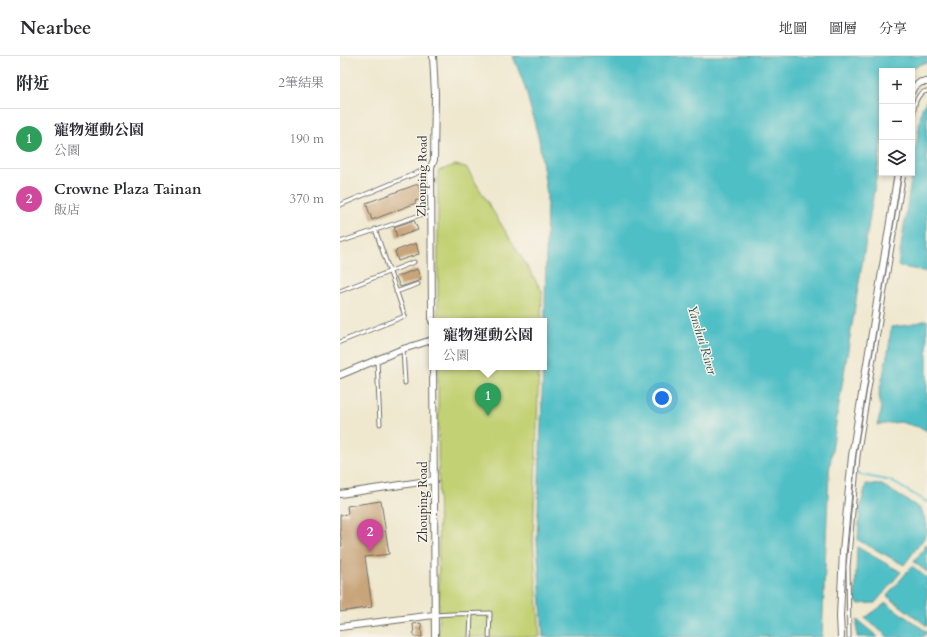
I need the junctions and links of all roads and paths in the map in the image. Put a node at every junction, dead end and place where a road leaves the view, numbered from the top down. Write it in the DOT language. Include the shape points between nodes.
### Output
graph roads {
  1 [pos="433,56"];
  2 [pos="927,82"];
  3 [pos="915,86"];
  4 [pos="927,91"];
  5 [pos="915,105"];
  6 [pos="431,167"];
  7 [pos="898,176"];
  8 [pos="904,176"];
  9 [pos="340,206"];
  10 [pos="432,211"];
  11 [pos="374,229"];
  12 [pos="340,242"];
  13 [pos="414,262"];
  14 [pos="389,272"];
  15 [pos="418,284"];
  16 [pos="340,292"];
  17 [pos="396,292"];
  18 [pos="432,318"];
  19 [pos="429,341"];
  20 [pos="340,342"];
  21 [pos="403,349"];
  22 [pos="376,360"];
  23 [pos="433,370"];
  24 [pos="340,375"];
  25 [pos="405,384"];
  26 [pos="380,424"];
  27 [pos="434,480"];
  28 [pos="340,494"];
  29 [pos="471,614"];
  30 [pos="434,616"];
  31 [pos="340,627"];
  32 [pos="435,637"];
  33 [pos="470,637"];
  34 [pos="490,637"];
  35 [pos="841,637"];
  36 [pos="849,637"];
  1 -- 6 [label="street, Zhouping Road" via="434,160"];
  2 -- 3 [label="street" via="920,82"];
  4 -- 5 [label="lane" via="917,97"];
  6 -- 9 [label="lane"];
  6 -- 10 [label="street, Zhouping Road"];
  7 -- 35 [label="street" via="852,456 843,551"];
  8 -- 36 [label="lane" via="858,456 848,567"];
  10 -- 11 [label="lane"];
  10 -- 18 [label="street, Zhouping Road"];
  11 -- 12 [label="lane"];
  11 -- 14 [label="lane"];
  13 -- 14 [label="lane"];
  14 -- 16 [label="lane"];
  14 -- 17 [label="lane"];
  15 -- 17 [label="lane"];
  17 -- 20 [label="lane" via="405,316"];
  19 -- 21 [label="street"];
  21 -- 22 [label="street"];
  21 -- 25 [label="lane"];
  22 -- 24 [label="street"];
  22 -- 26 [label="lane"];
  23 -- 27 [label="street, Zhouping Road"];
  27 -- 28 [label="street"];
  27 -- 30 [label="street, Zhouping Road"];
  29 -- 30 [label="lane"];
  29 -- 33 [label="lane"];
  29 -- 34 [label="lane" via="490,613"];
  30 -- 31 [label="street"];
  30 -- 32 [label="street, Zhouping Road"];
}
